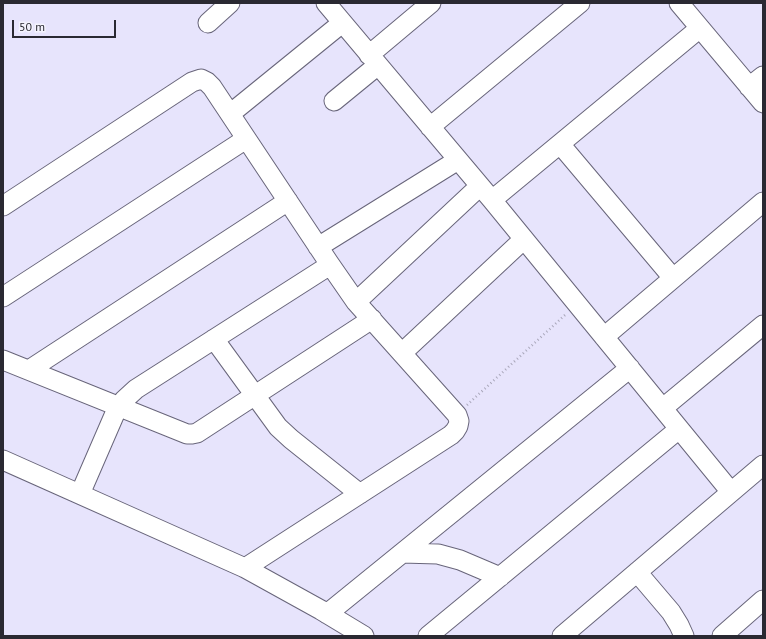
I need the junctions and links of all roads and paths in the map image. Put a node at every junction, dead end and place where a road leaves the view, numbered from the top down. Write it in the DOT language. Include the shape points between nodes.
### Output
graph roads {
  1 [pos="230,3"];
  2 [pos="326,3"];
  3 [pos="431,3"];
  4 [pos="580,3"];
  5 [pos="680,3"];
  6 [pos="208,23"];
  7 [pos="342,23"];
  8 [pos="700,28"];
  9 [pos="374,60"];
  10 [pos="756,81"];
  11 [pos="334,101"];
  12 [pos="763,103"];
  13 [pos="230,114"];
  14 [pos="430,127"];
  15 [pos="246,139"];
  16 [pos="560,144"];
  17 [pos="458,160"];
  18 [pos="486,193"];
  19 [pos="288,201"];
  20 [pos="763,202"];
  21 [pos="3,206"];
  22 [pos="524,239"];
  23 [pos="318,247"];
  24 [pos="330,265"];
  25 [pos="673,278"];
  26 [pos="3,297"];
  27 [pos="356,302"];
  28 [pos="577,304"];
  29 [pos="372,320"];
  30 [pos="763,325"];
  31 [pos="604,337"];
  32 [pos="214,339"];
  33 [pos="402,353"];
  34 [pos="3,360"];
  35 [pos="630,368"];
  36 [pos="29,370"];
  37 [pos="255,396"];
  38 [pos="119,407"];
  39 [pos="663,408"];
  40 [pos="457,415"];
  41 [pos="679,429"];
  42 [pos="3,460"];
  43 [pos="763,465"];
  44 [pos="731,492"];
  45 [pos="80,494"];
  46 [pos="360,494"];
  47 [pos="402,553"];
  48 [pos="245,568"];
  49 [pos="637,572"];
  50 [pos="500,577"];
  51 [pos="763,600"];
  52 [pos="327,614"];
  53 [pos="364,636"];
  54 [pos="428,636"];
  55 [pos="562,636"];
  56 [pos="684,636"];
  57 [pos="722,636"];
  1 -- 6 [label="street"];
  2 -- 7 [label="street"];
  3 -- 9 [label="street"];
  4 -- 14 [label="street"];
  5 -- 8 [label="street"];
  7 -- 9 [label="street"];
  7 -- 13 [label="street"];
  8 -- 10 [label="street"];
  8 -- 16 [label="street"];
  9 -- 11 [label="street"];
  9 -- 14 [label="street"];
  10 -- 12 [label="street"];
  13 -- 15 [label="street"];
  13 -- 21 [label="street" via="207,82 201,79 192,82"];
  14 -- 17 [label="street"];
  15 -- 19 [label="street"];
  15 -- 26 [label="street"];
  16 -- 18 [label="street"];
  16 -- 25 [label="street"];
  17 -- 18 [label="street"];
  17 -- 23 [label="street"];
  18 -- 22 [label="street"];
  18 -- 27 [label="street"];
  19 -- 23 [label="street"];
  19 -- 36 [label="street"];
  20 -- 25 [label="street"];
  22 -- 28 [label="street"];
  22 -- 33 [label="street"];
  23 -- 24 [label="street"];
  24 -- 27 [label="street"];
  24 -- 32 [label="street"];
  25 -- 31 [label="street"];
  27 -- 29 [label="street"];
  28 -- 31 [label="street"];
  28 -- 40 [label="path"];
  29 -- 33 [label="street"];
  29 -- 37 [label="street"];
  30 -- 39 [label="street"];
  31 -- 35 [label="street"];
  32 -- 37 [label="street"];
  32 -- 38 [label="street" via="136,389"];
  33 -- 40 [label="street"];
  34 -- 36 [label="street"];
  35 -- 39 [label="street"];
  35 -- 47 [label="street"];
  36 -- 38 [label="street"];
  37 -- 38 [label="street" via="192,434"];
  37 -- 46 [label="street" via="278,427"];
  38 -- 45 [label="street"];
  39 -- 41 [label="street"];
  40 -- 46 [label="street" via="458,426 451,435"];
  41 -- 44 [label="street"];
  41 -- 50 [label="street"];
  42 -- 45 [label="street"];
  43 -- 44 [label="street"];
  44 -- 49 [label="street"];
  45 -- 48 [label="street"];
  46 -- 48 [label="street"];
  47 -- 50 [label="street" via="438,554 460,560"];
  47 -- 52 [label="street"];
  48 -- 52 [label="street"];
  49 -- 55 [label="street"];
  49 -- 56 [label="street" via="671,612"];
  50 -- 54 [label="street"];
  51 -- 57 [label="street"];
  52 -- 53 [label="street"];
}
